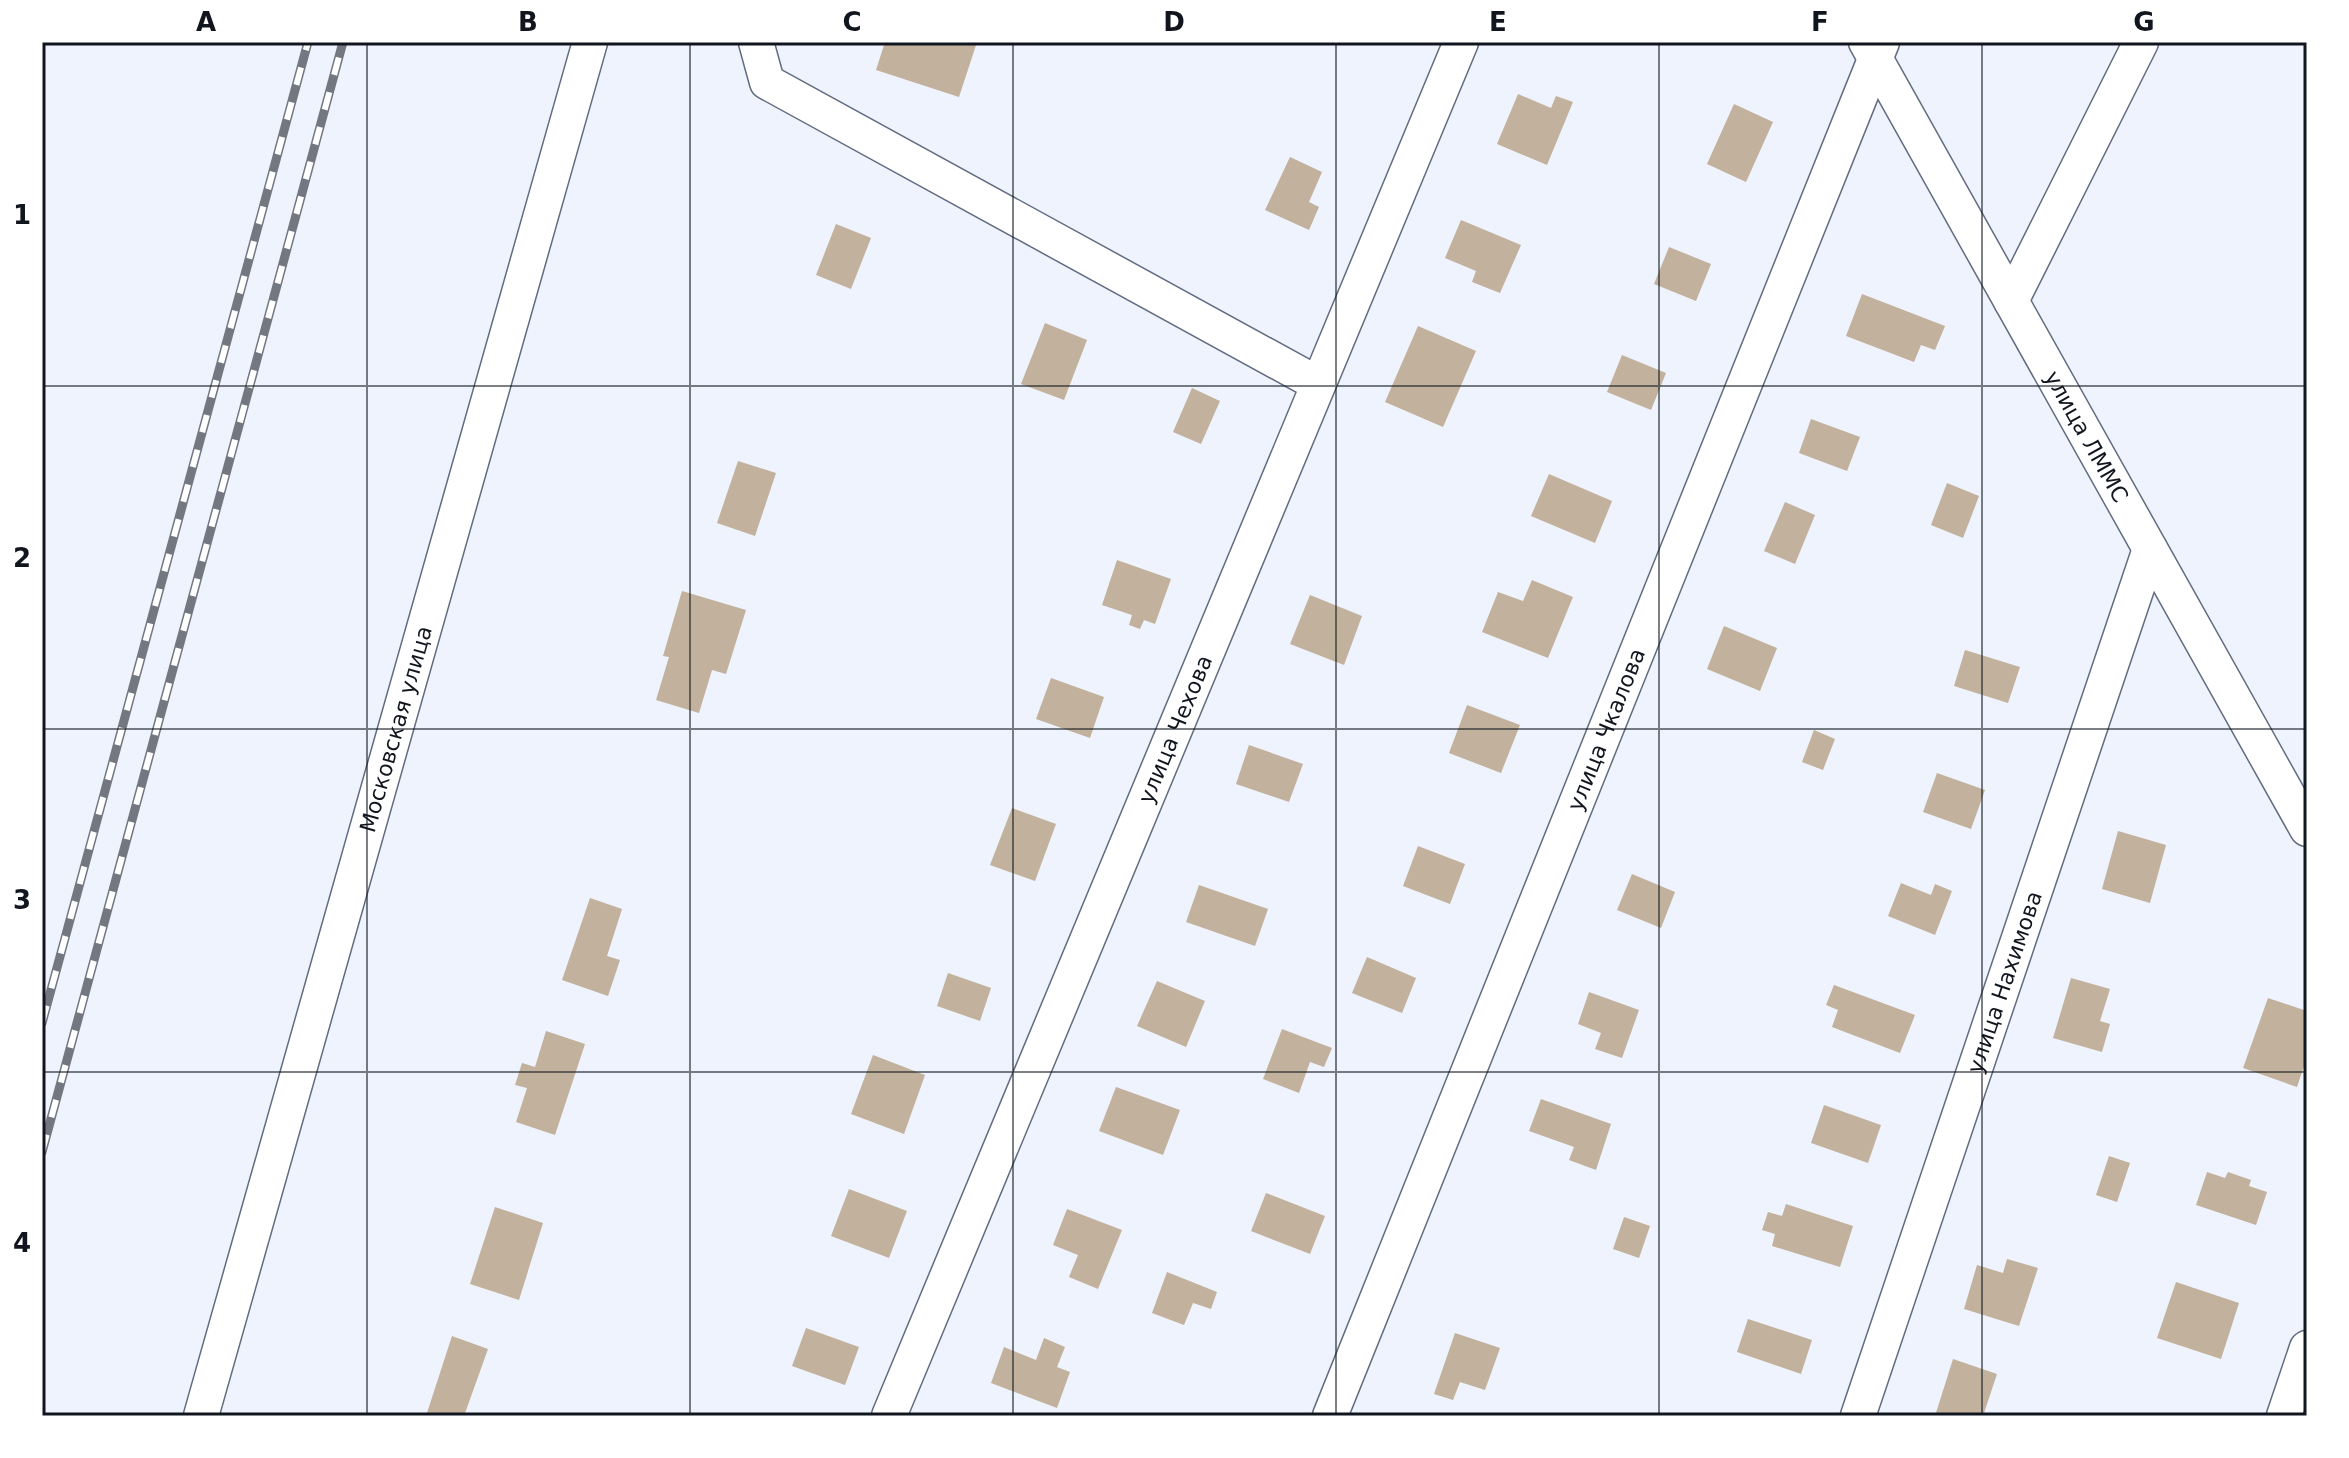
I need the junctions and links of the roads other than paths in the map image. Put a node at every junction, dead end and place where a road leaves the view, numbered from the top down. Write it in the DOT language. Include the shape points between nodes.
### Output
graph roads {
  1 [pos="590,42"];
  2 [pos="756,42"];
  3 [pos="1461,42"];
  4 [pos="2141,42"];
  5 [pos="1874,47"];
  6 [pos="2011,301"];
  7 [pos="1318,384"];
  8 [pos="2150,549"];
  9 [pos="2307,829"];
  10 [pos="2307,1348"];
  11 [pos="201,1416"];
  12 [pos="889,1416"];
  13 [pos="1330,1416"];
  14 [pos="1858,1416"];
  15 [pos="2284,1416"];
  1 -- 11 [label="street, Московская улица"];
  2 -- 7 [label="street" via="767,82"];
  3 -- 7 [label="street, улица Чехова"];
  4 -- 6 [label="street"];
  5 -- 6 [label="street, улица ЛММС"];
  5 -- 13 [label="street, улица Чкалова"];
  6 -- 8 [label="street, улица ЛММС"];
  7 -- 12 [label="street, улица Чехова"];
  8 -- 9 [label="street, улица ЛММС"];
  8 -- 14 [label="street, улица Нахимова"];
  10 -- 15 [label="street"];
}
